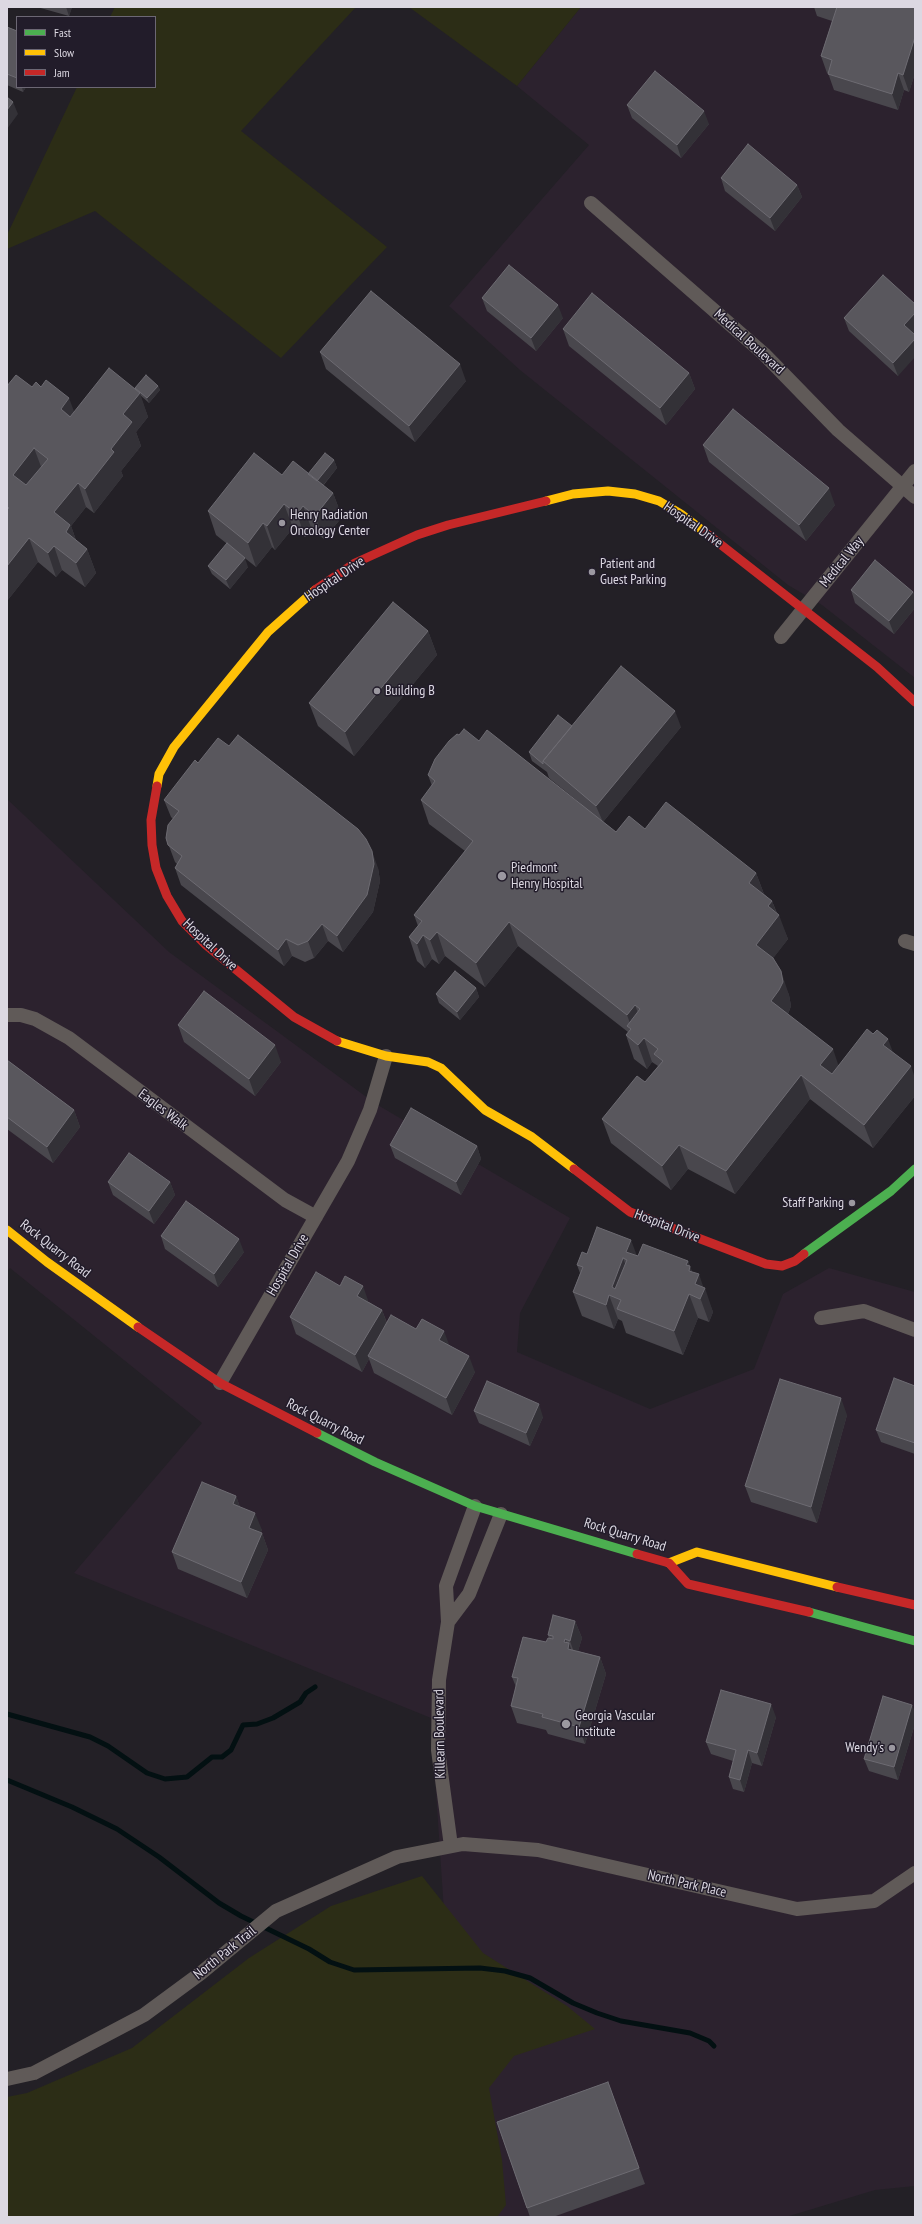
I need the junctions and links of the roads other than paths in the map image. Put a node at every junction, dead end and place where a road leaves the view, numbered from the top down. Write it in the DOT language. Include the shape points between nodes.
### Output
graph roads {
  1 [pos="591,203"];
  2 [pos="915,471"];
  3 [pos="902,486"];
  4 [pos="915,497"];
  5 [pos="804,609"];
  6 [pos="781,637"];
  7 [pos="915,702"];
  8 [pos="7,1015"];
  9 [pos="386,1056"];
  10 [pos="915,1169"];
  11 [pos="316,1217"];
  12 [pos="7,1230"];
  13 [pos="821,1318"];
  14 [pos="915,1330"];
  15 [pos="220,1383"];
  16 [pos="474,1506"];
  17 [pos="501,1514"];
  18 [pos="669,1563"];
  19 [pos="915,1606"];
  20 [pos="448,1622"];
  21 [pos="915,1641"];
  22 [pos="451,1846"];
  23 [pos="915,1873"];
  24 [pos="7,2079"];
  1 -- 3 [label="street, Medical Boulevard" via="768,358 838,430"];
  2 -- 3 [label="street"];
  3 -- 4 [label="street, Medical Boulevard"];
  3 -- 5 [label="street, Medical Way"];
  5 -- 6 [label="street, Medical Way"];
  5 -- 7 [label="street, Hospital Drive" via="877,667"];
  5 -- 9 [label="street, Hospital Drive" via="681,514 635,494 608,491 573,494 448,525 386,548 332,577 268,632 174,747 159,774 151,820 156,868 167,896 182,921 258,989 315,1030 355,1048"];
  8 -- 11 [label="street, Eagles Walk" via="35,1019 69,1038 285,1200"];
  9 -- 10 [label="street, Hospital Drive" via="428,1062 441,1068 485,1110 532,1136 630,1212 766,1264 782,1266 795,1261 891,1191"];
  9 -- 11 [label="street, Hospital Drive" via="361,1131 348,1161"];
  11 -- 15 [label="street, Hospital Drive"];
  12 -- 15 [label="street, Rock Quarry Road" via="84,1289"];
  13 -- 14 [label="street" via="864,1311"];
  15 -- 16 [label="street, Rock Quarry Road" via="375,1462"];
  16 -- 17 [label="street, Rock Quarry Road"];
  16 -- 20 [label="street, Killearn Boulevard" via="446,1586"];
  17 -- 18 [label="street, Rock Quarry Road"];
  17 -- 20 [label="street, Killearn Boulevard" via="469,1594"];
  18 -- 19 [label="street, Rock Quarry Road" via="697,1552"];
  18 -- 21 [label="street, Rock Quarry Road" via="688,1584 816,1614"];
  20 -- 22 [label="street, Killearn Boulevard" via="439,1680 438,1725 441,1785"];
  22 -- 23 [label="street, North Park Place" via="463,1844 538,1850 797,1909 874,1901"];
  22 -- 24 [label="street, North Park Trail" via="397,1857 276,1911 201,1974 144,2015 34,2073"];
}
